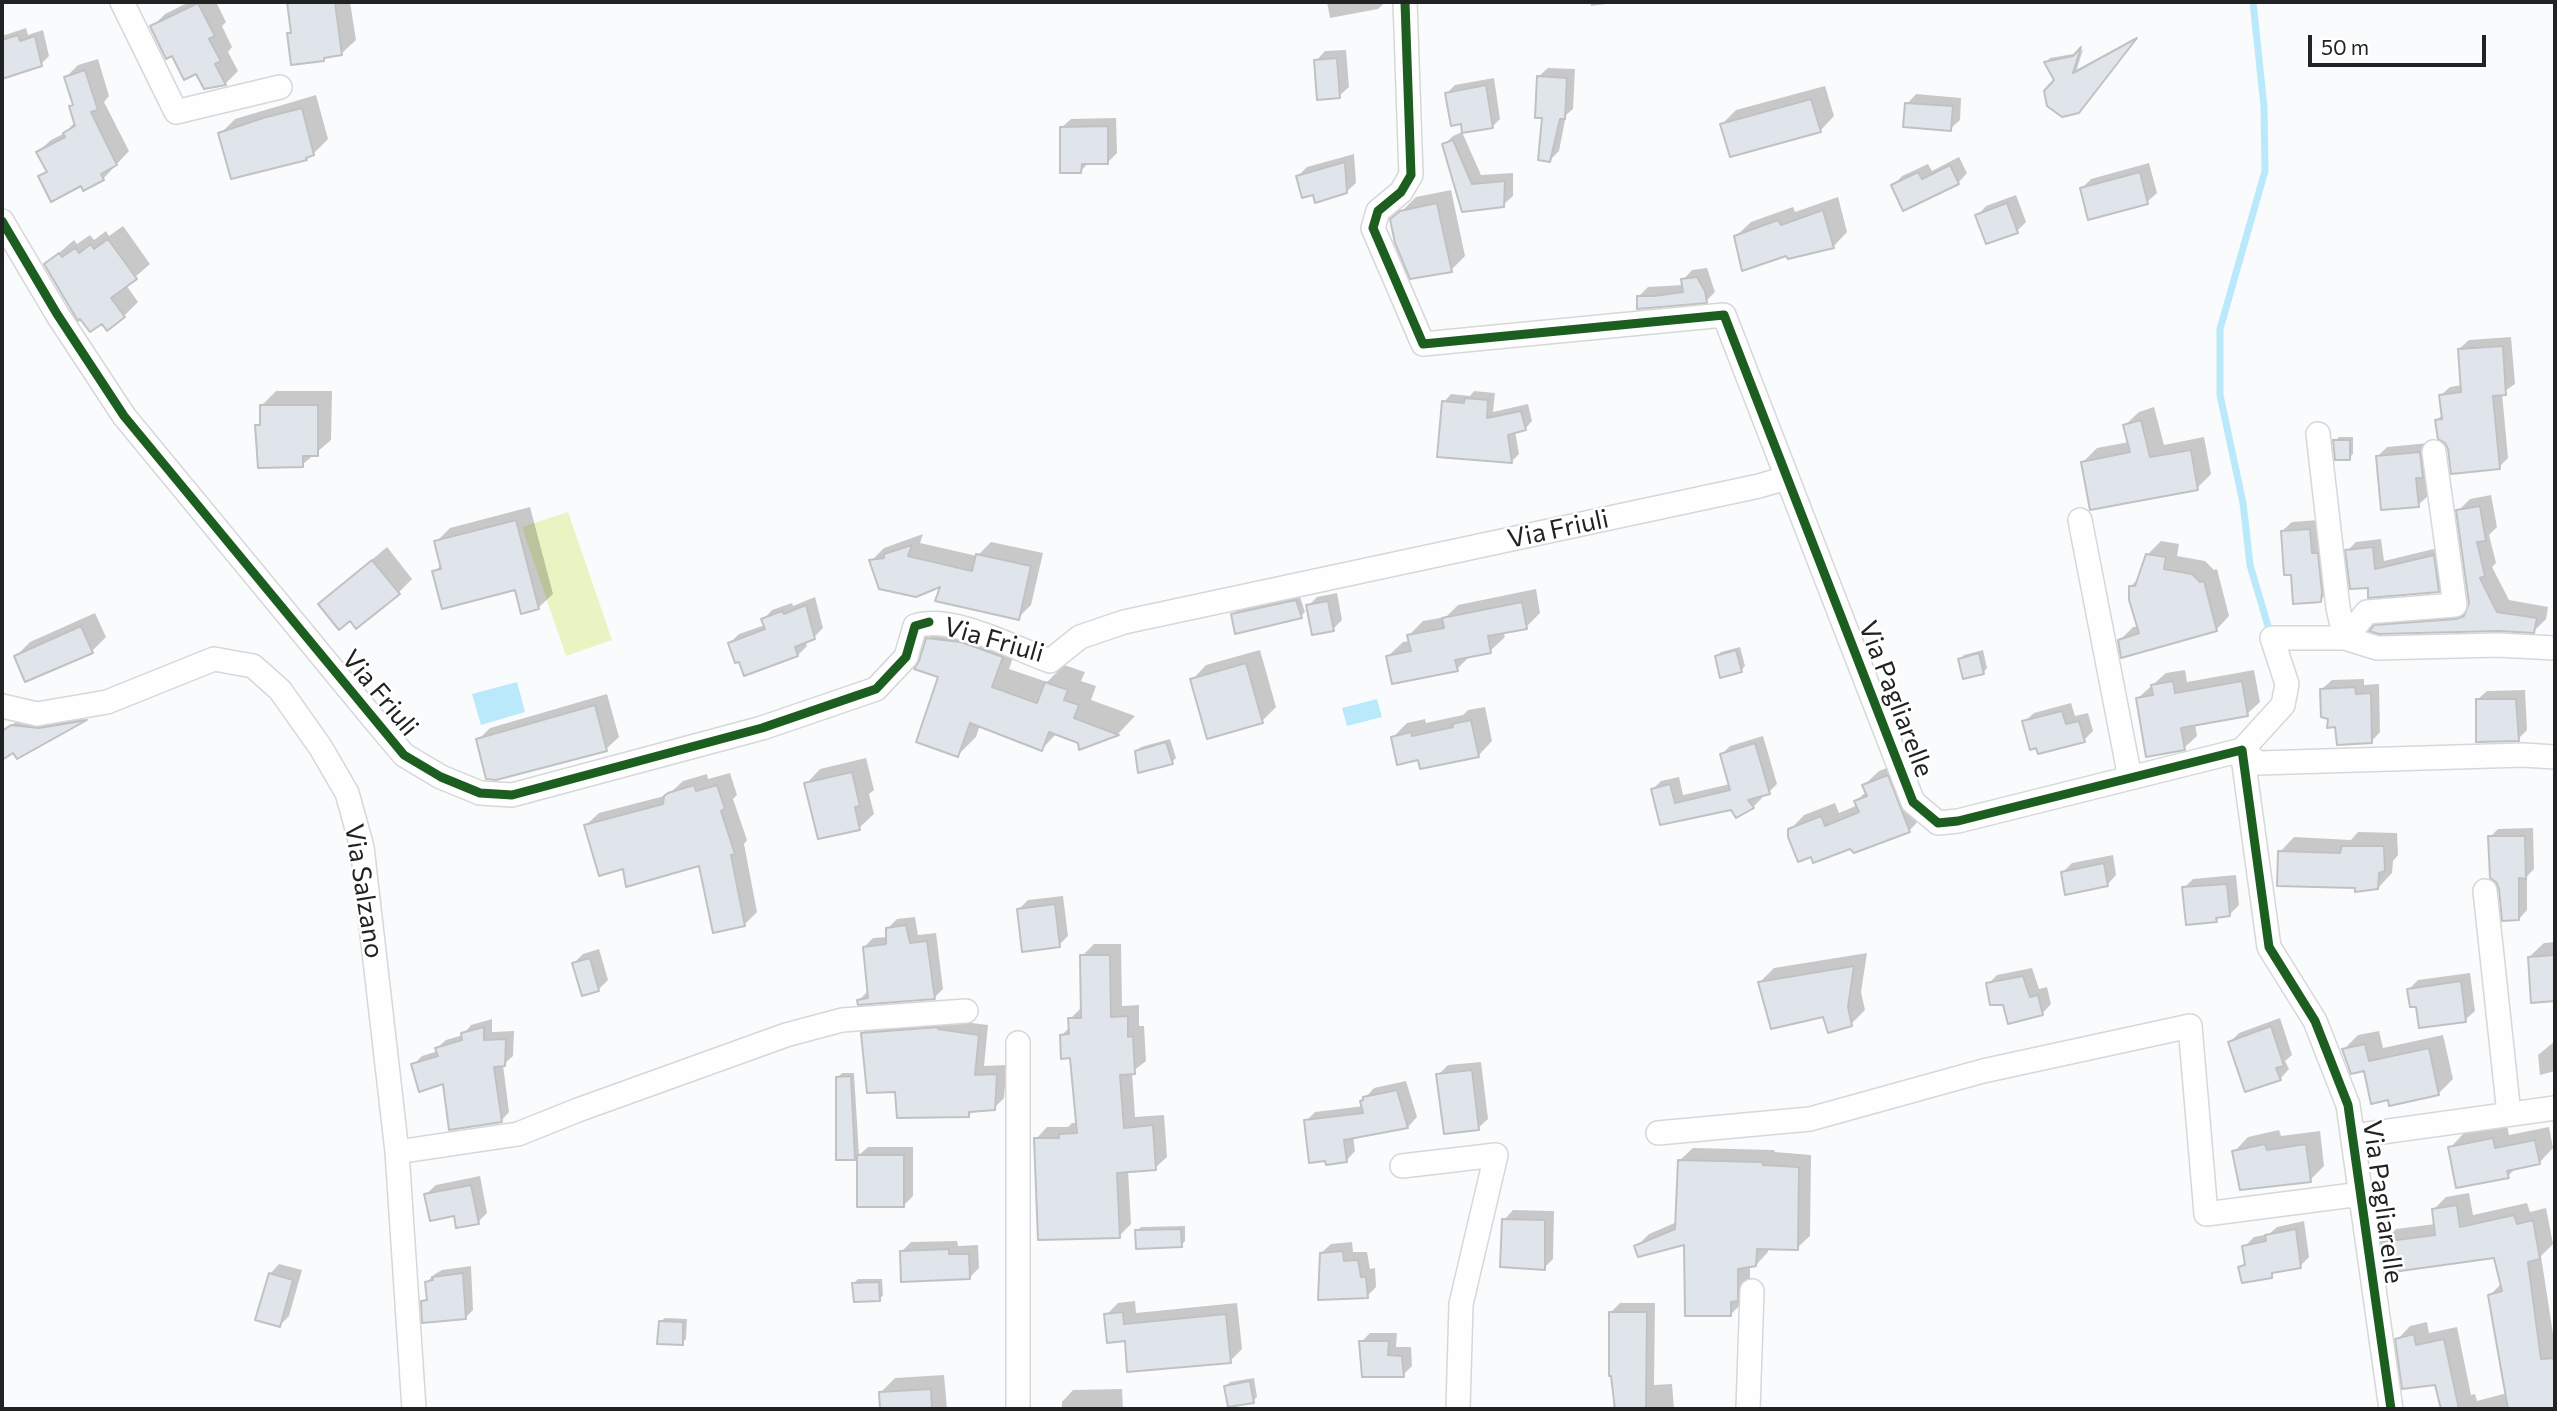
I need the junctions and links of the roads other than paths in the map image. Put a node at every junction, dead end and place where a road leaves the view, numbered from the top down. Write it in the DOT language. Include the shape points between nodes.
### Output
graph roads {
  1 [pos="122,2"];
  2 [pos="1405,2"];
  3 [pos="280,87"];
  4 [pos="2,221"];
  5 [pos="2318,434"];
  6 [pos="2434,452"];
  7 [pos="1787,478"];
  8 [pos="2080,520"];
  9 [pos="2345,638"];
  10 [pos="2555,649"];
  11 [pos="2,706"];
  12 [pos="2242,750"];
  13 [pos="2555,757"];
  14 [pos="2130,778"];
  15 [pos="2485,891"];
  16 [pos="966,1011"];
  17 [pos="1018,1043"];
  18 [pos="2555,1108"];
  19 [pos="2509,1114"];
  20 [pos="1658,1133"];
  21 [pos="2353,1136"];
  22 [pos="397,1152"];
  23 [pos="1402,1166"];
  24 [pos="2361,1194"];
  25 [pos="1752,1291"];
  26 [pos="414,1409"];
  27 [pos="1018,1409"];
  28 [pos="1458,1409"];
  29 [pos="1748,1409"];
  30 [pos="2391,1409"];
  1 -- 3 [label="street" via="176,112"];
  2 -- 7 [label="street, Via Pagliarelle" via="1411,175 1401,192 1378,211 1373,228 1423,344 1724,316"];
  4 -- 7 [label="street, Via Friuli" via="124,416 404,755 480,793 512,795 762,728 876,689 906,657 915,626 929,622 962,628 1050,662 1080,637 1124,622"];
  5 -- 9 [label="street"];
  6 -- 9 [label="street" via="2455,605 2367,612"];
  7 -- 14 [label="street, Via Pagliarelle" via="1913,802 1938,823 1958,821"];
  8 -- 14 [label="street"];
  9 -- 10 [label="street" via="2376,648 2498,645"];
  9 -- 12 [label="street" via="2272,638 2287,684 2283,705"];
  11 -- 22 [label="street, Via Salzano" via="37,714 107,702 214,659 253,666 280,690 347,793 362,847"];
  12 -- 13 [label="street" via="2258,763"];
  12 -- 14 [label="street, Via Pagliarelle"];
  12 -- 21 [label="street, Via Pagliarelle" via="2269,947 2315,1021 2348,1105"];
  15 -- 19 [label="street"];
  16 -- 22 [label="street" via="842,1020 786,1035 518,1134"];
  17 -- 27 [label="street"];
  18 -- 19 [label="street"];
  19 -- 21 [label="street"];
  20 -- 24 [label="street" via="1810,1119 1983,1071 2190,1026 2206,1214"];
  21 -- 24 [label="street, Via Pagliarelle"];
  22 -- 26 [label="street, Via Salzano"];
  23 -- 28 [label="street" via="1496,1155 1461,1304"];
  24 -- 30 [label="street, Via Pagliarelle"];
  25 -- 29 [label="street"];
}
